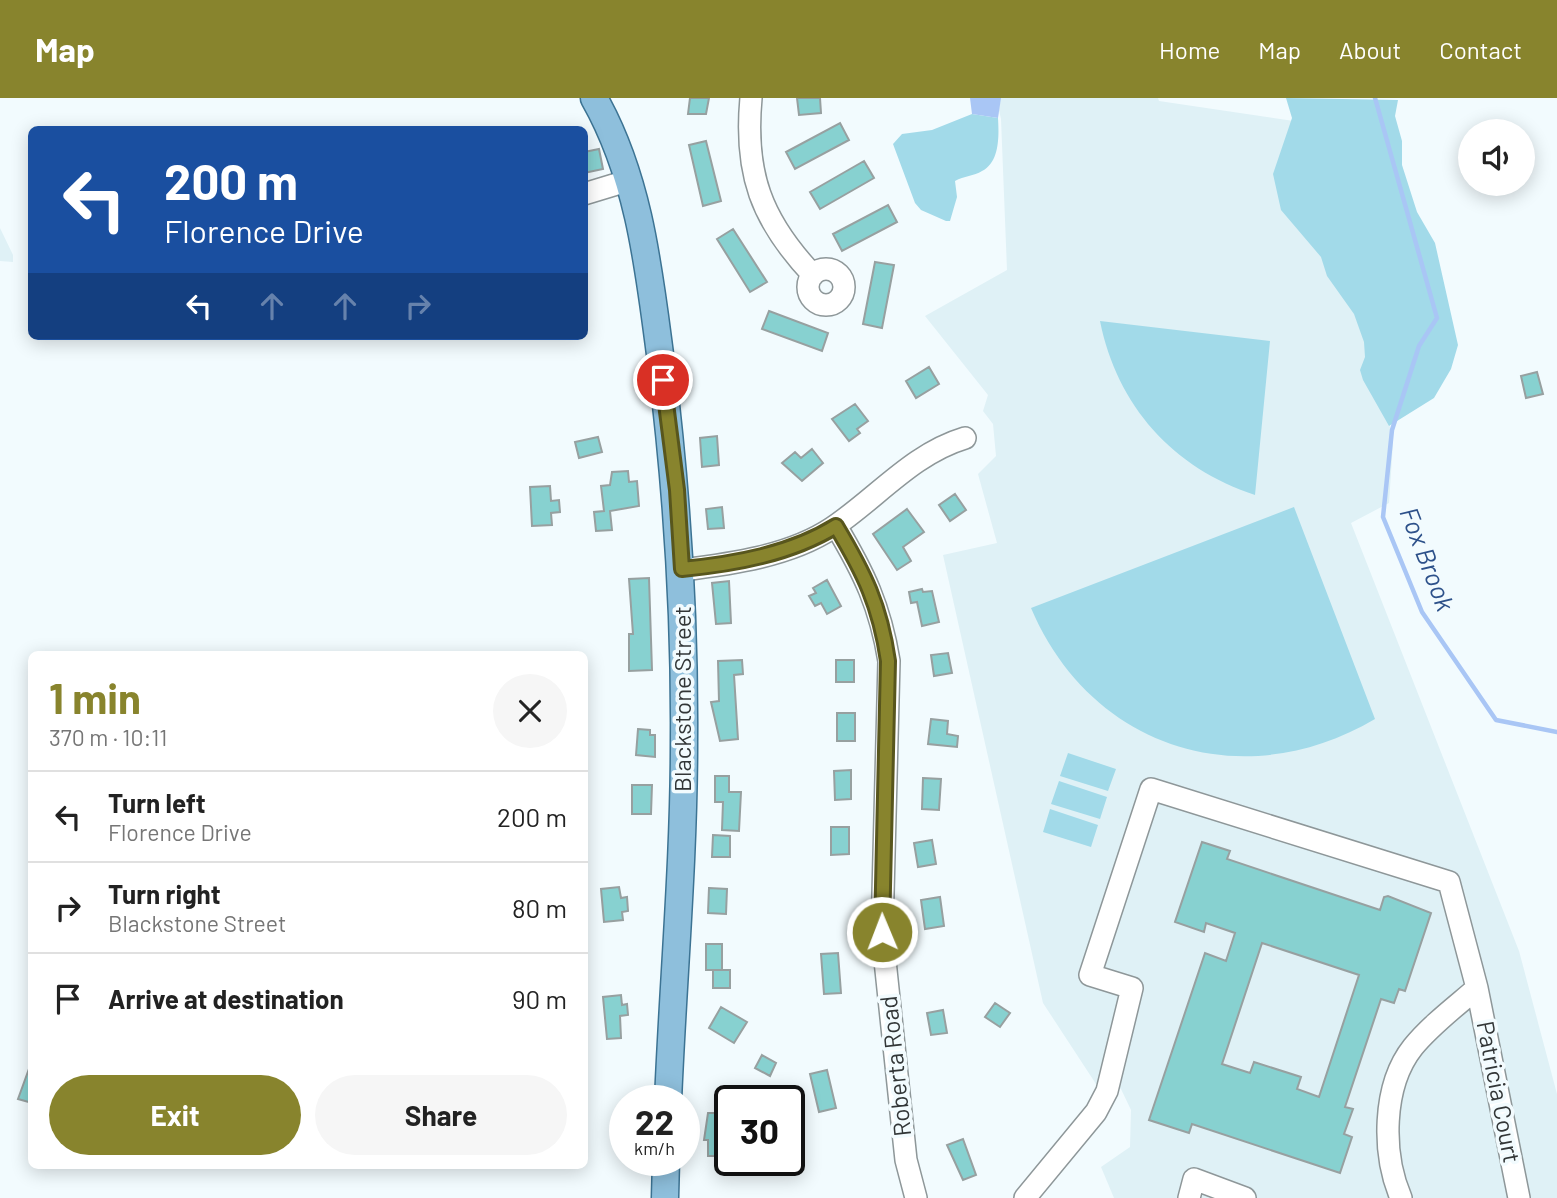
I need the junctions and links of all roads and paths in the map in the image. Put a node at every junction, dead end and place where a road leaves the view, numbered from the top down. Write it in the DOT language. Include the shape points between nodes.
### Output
graph roads {
  1 [pos="594,98"];
  2 [pos="751,98"];
  3 [pos="631,180"];
  4 [pos="588,193"];
  5 [pos="813,275"];
  6 [pos="965,438"];
  7 [pos="836,526"];
  8 [pos="682,569"];
  9 [pos="1477,988"];
  10 [pos="669,1085"];
  11 [pos="666,1176"];
  12 [pos="1516,1197"];
  13 [pos="665,1198"];
  14 [pos="916,1198"];
  15 [pos="1025,1198"];
  16 [pos="1189,1198"];
  17 [pos="1245,1198"];
  18 [pos="1401,1198"];
  1 -- 3 [label="main road, Blackstone Street"];
  2 -- 5 [label="street" via="747,137 756,184 782,239"];
  3 -- 4 [label="street"];
  3 -- 8 [label="main road, Blackstone Street" via="655,314"];
  6 -- 7 [label="street" via="929,452"];
  7 -- 8 [label="street" via="776,551"];
  7 -- 14 [label="street, Roberta Road" via="870,585 888,661 882,932 906,1160"];
  8 -- 10 [label="main road, Blackstone Street" via="684,743"];
  9 -- 12 [label="street, Patricia Court"];
  9 -- 15 [label="street, Patricia Court" via="1449,882 1151,789 1090,975 1132,988 1107,1091 1097,1112"];
  9 -- 18 [label="street" via="1420,1038 1401,1068 1388,1131"];
  11 -- 13 [label="main road"];
  16 -- 17 [label="street" via="1195,1179"];
}
